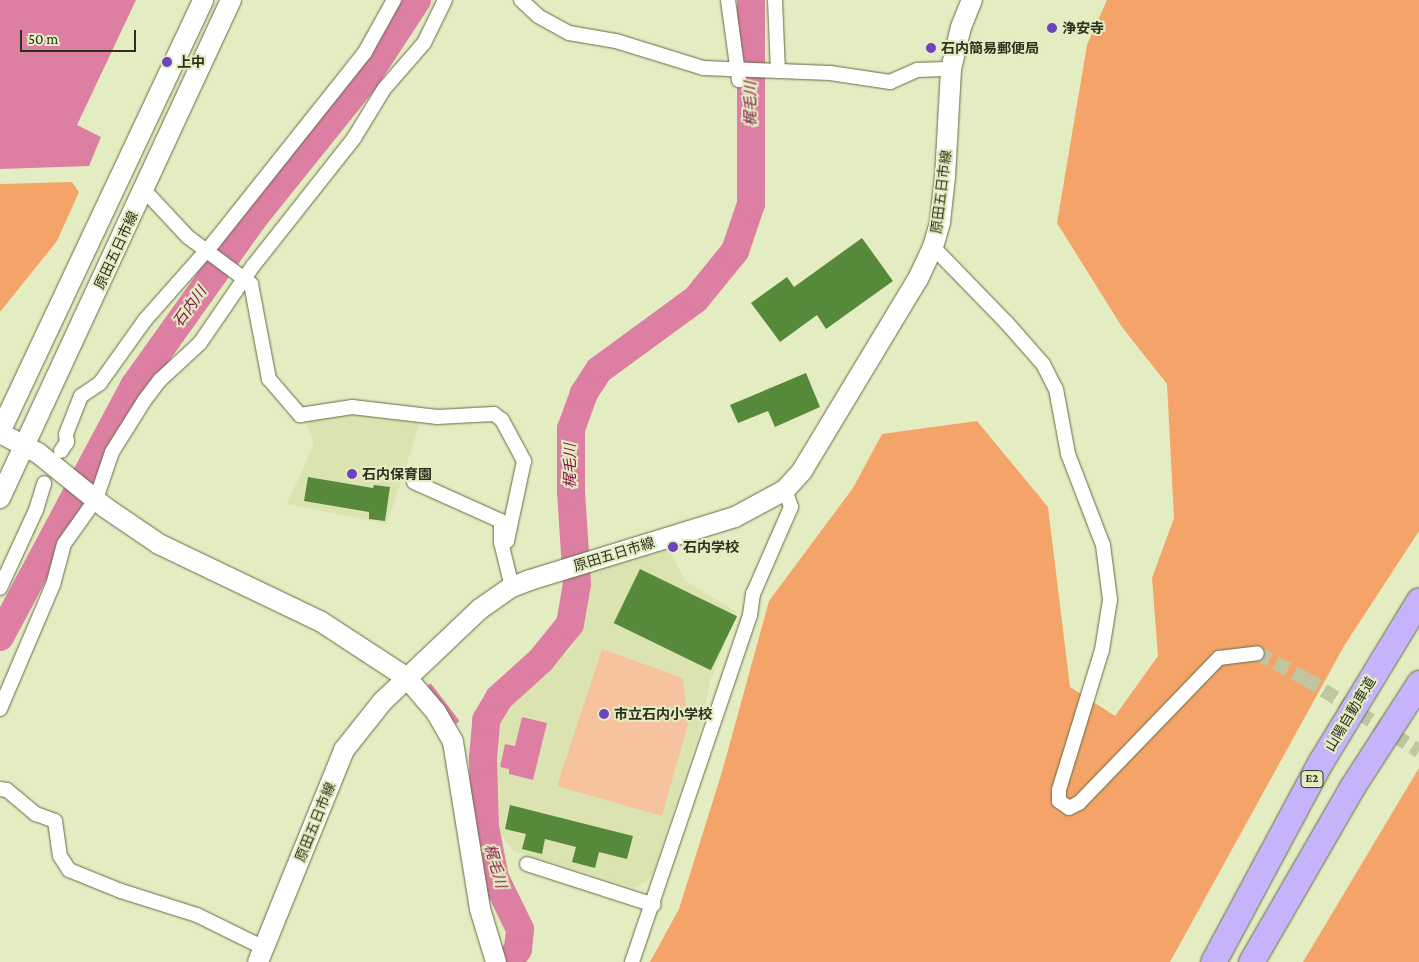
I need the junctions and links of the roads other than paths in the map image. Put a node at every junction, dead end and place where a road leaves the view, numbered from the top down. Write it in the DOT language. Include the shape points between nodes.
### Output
graph roads {
  1 [pos="203,0"];
  2 [pos="230,0"];
  3 [pos="394,0"];
  4 [pos="445,0"];
  5 [pos="521,0"];
  6 [pos="728,0"];
  7 [pos="775,0"];
  8 [pos="972,0"];
  9 [pos="951,69"];
  10 [pos="775,71"];
  11 [pos="739,75"];
  12 [pos="144,190"];
  13 [pos="933,247"];
  14 [pos="208,252"];
  15 [pos="243,278"];
  16 [pos="0,432"];
  17 [pos="25,445"];
  18 [pos="59,459"];
  19 [pos="414,482"];
  20 [pos="44,483"];
  21 [pos="785,490"];
  22 [pos="94,497"];
  23 [pos="0,498"];
  24 [pos="501,542"];
  25 [pos="512,587"];
  26 [pos="0,588"];
  27 [pos="1419,600"];
  28 [pos="1258,653"];
  29 [pos="407,678"];
  30 [pos="1419,684"];
  31 [pos="0,709"];
  32 [pos="0,789"];
  33 [pos="527,864"];
  34 [pos="654,905"];
  35 [pos="261,955"];
  36 [pos="496,962"];
  37 [pos="632,962"];
  38 [pos="1213,962"];
  39 [pos="1251,962"];
  1 -- 16 [label="main road, 原田五日市線"];
  2 -- 12 [label="main road, 原田五日市線"];
  3 -- 14 [label="street" via="366,50"];
  4 -- 15 [label="street" via="417,53 384,89 354,138"];
  5 -- 11 [label="street" via="538,16 569,34 616,41 702,68"];
  6 -- 11 [label="street"];
  7 -- 10 [label="street"];
  8 -- 9 [label="main road, 原田五日市線" via="961,27"];
  9 -- 10 [label="street" via="917,70 890,82 830,73"];
  9 -- 13 [label="main road, 原田五日市線" via="946,177"];
  10 -- 11 [label="street"];
  12 -- 14 [label="street" via="160,210"];
  12 -- 17 [label="main road, 原田五日市線"];
  13 -- 21 [label="main road, 原田五日市線" via="918,279 802,471"];
  13 -- 28 [label="street" via="1043,364 1056,389 1068,454 1103,545 1110,600 1102,650 1059,790 1059,801 1068,808 1079,803 1218,658"];
  14 -- 15 [label="street"];
  14 -- 18 [label="street" via="145,320 100,383 80,396"];
  15 -- 22 [label="street" via="198,346 164,376 144,401 112,452"];
  15 -- 24 [label="street" via="251,284 269,379 300,415 352,407 436,417 494,414 502,420 524,461 506,541"];
  16 -- 17 [label="main road"];
  17 -- 18 [label="main road"];
  17 -- 23 [label="main road, 原田五日市線"];
  18 -- 22 [label="main road"];
  19 -- 24 [label="street" via="500,521"];
  20 -- 26 [label="street" via="36,510"];
  21 -- 25 [label="main road, 原田五日市線" via="735,517"];
  21 -- 34 [label="street" via="791,507 753,594 750,615"];
  22 -- 29 [label="main road" via="159,544 320,621"];
  22 -- 31 [label="street" via="64,544 53,585"];
  24 -- 25 [label="street"];
  25 -- 29 [label="main road, 原田五日市線" via="480,609"];
  27 -- 38 [label="highway, 山陽自動車道 / E2" via="1321,761"];
  29 -- 35 [label="main road, 原田五日市線" via="344,750"];
  29 -- 36 [label="main road" via="436,712 453,742 481,916"];
  30 -- 39 [label="highway" via="1352,787"];
  32 -- 35 [label="street" via="7,790 36,814 55,821 60,856 69,870 120,891 196,915"];
  33 -- 34 [label="street"];
  34 -- 37 [label="street"];
}
